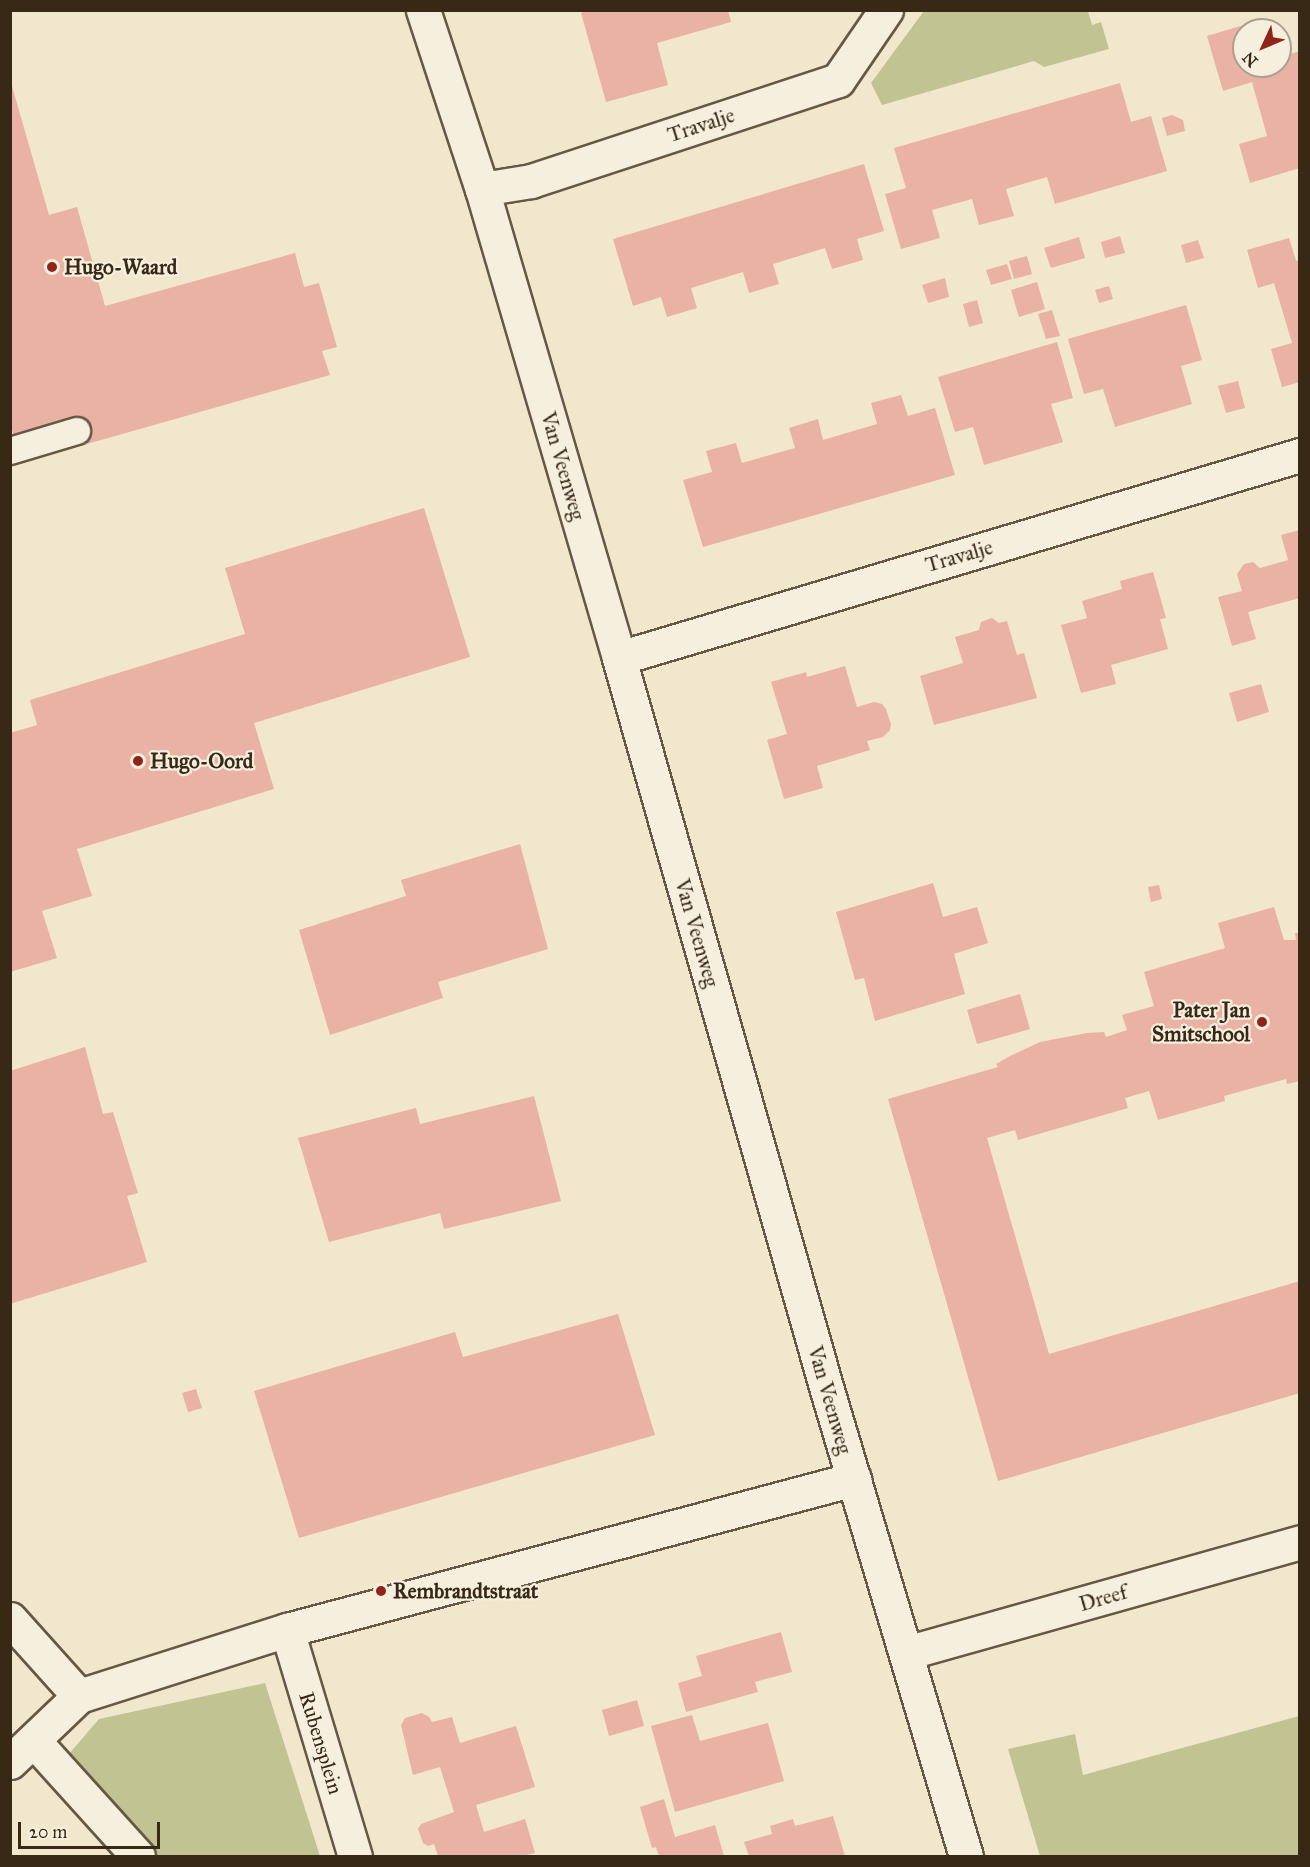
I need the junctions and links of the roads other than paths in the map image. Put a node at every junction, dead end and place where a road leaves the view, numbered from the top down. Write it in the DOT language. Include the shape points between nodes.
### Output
graph roads {
  1 [pos="423,10"];
  2 [pos="886,10"];
  3 [pos="482,189"];
  4 [pos="77,431"];
  5 [pos="10,451"];
  6 [pos="1299,455"];
  7 [pos="619,657"];
  8 [pos="854,1479"];
  9 [pos="1299,1542"];
  10 [pos="10,1619"];
  11 [pos="287,1630"];
  12 [pos="906,1653"];
  13 [pos="79,1696"];
  14 [pos="22,1751"];
  15 [pos="138,1857"];
  16 [pos="355,1857"];
  17 [pos="966,1857"];
  1 -- 3 [label="street, Van Veenweg"];
  2 -- 3 [label="street, Travalje" via="838,80 531,181"];
  3 -- 7 [label="street, Van Veenweg"];
  4 -- 5 [label="lane"];
  6 -- 7 [label="street, Travalje"];
  7 -- 8 [label="street, Van Veenweg"];
  8 -- 11 [label="street"];
  8 -- 12 [label="street, Van Veenweg"];
  9 -- 12 [label="street, Dreef"];
  10 -- 13 [label="street"];
  11 -- 13 [label="street"];
  11 -- 16 [label="street, Rubensplein"];
  12 -- 17 [label="street, Van Veenweg"];
  13 -- 14 [label="street"];
  14 -- 15 [label="street"];
}
